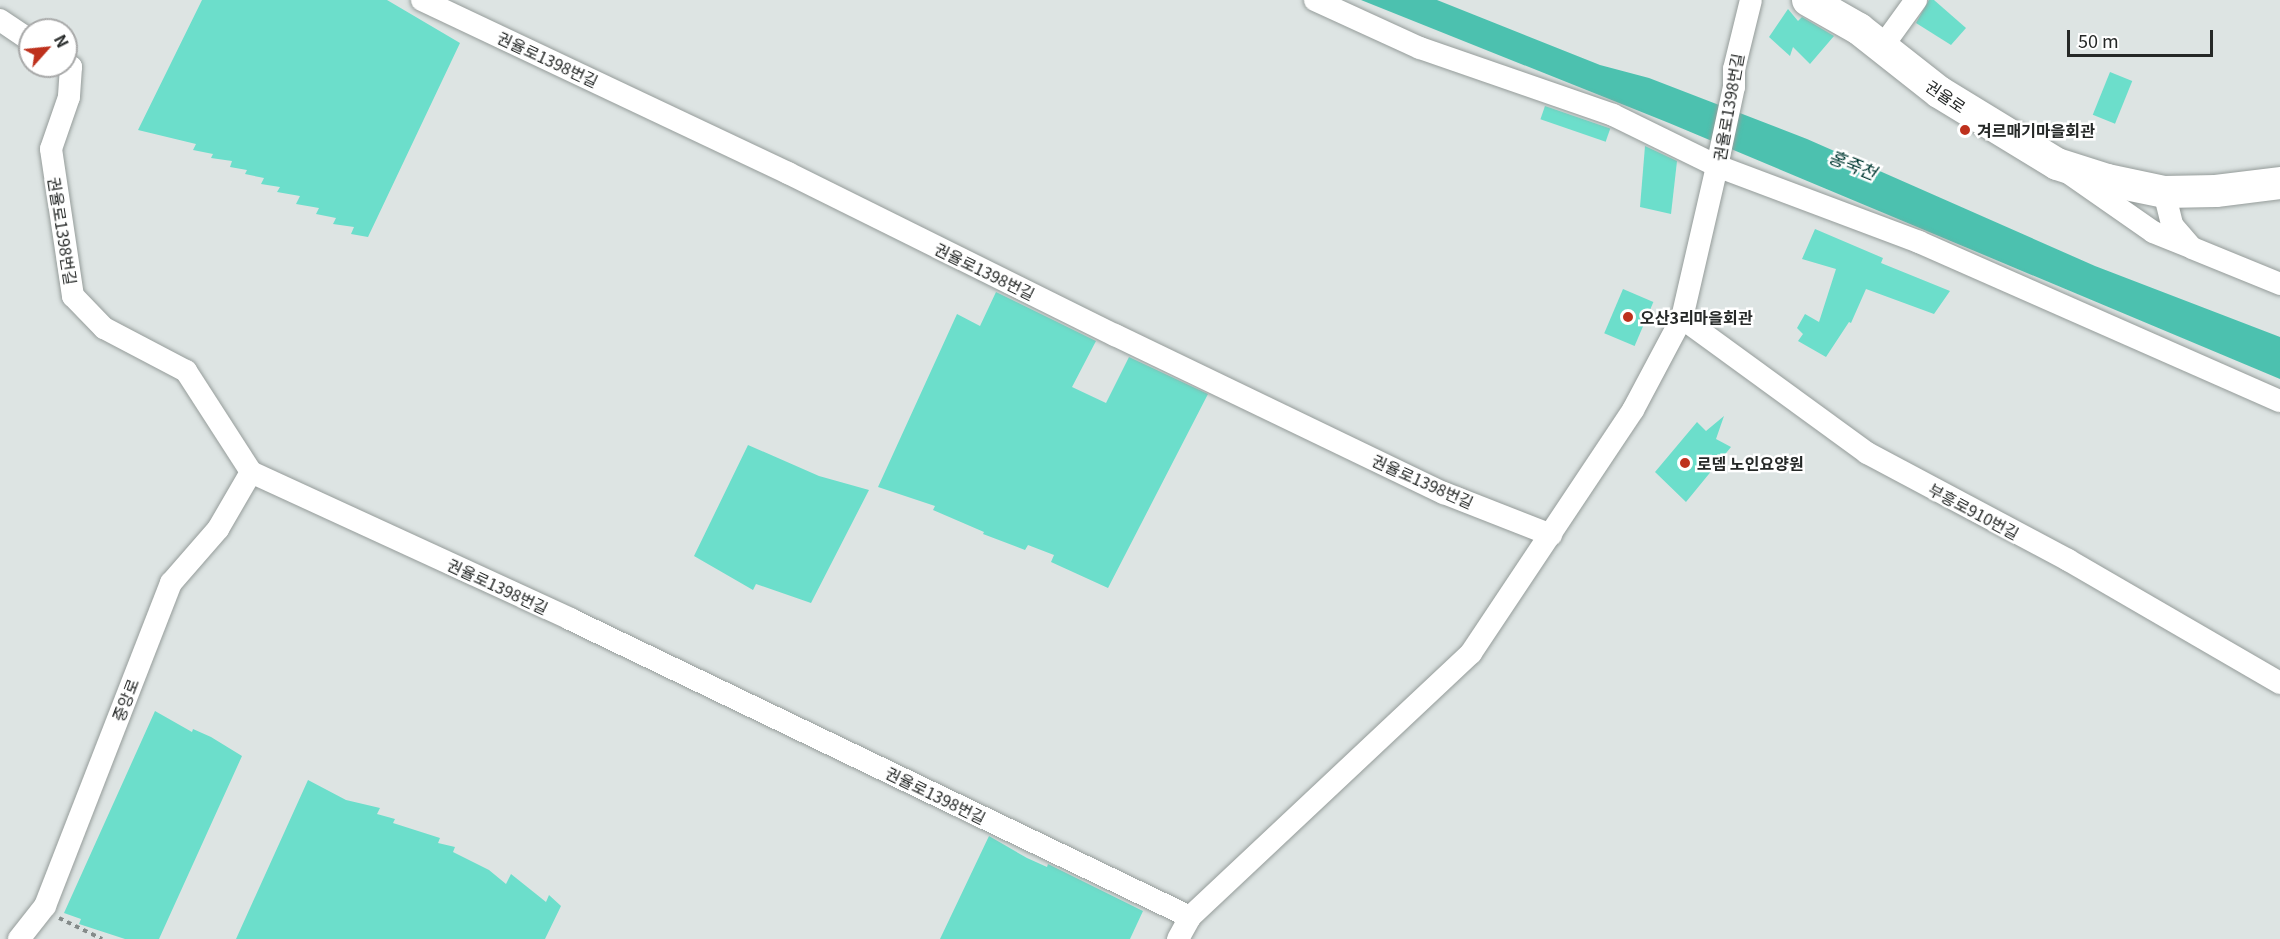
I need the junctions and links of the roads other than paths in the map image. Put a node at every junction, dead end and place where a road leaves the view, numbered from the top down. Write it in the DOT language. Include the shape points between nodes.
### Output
graph roads {
  1 [pos="422,0"];
  2 [pos="1315,0"];
  3 [pos="1750,0"];
  4 [pos="1808,0"];
  5 [pos="1916,0"];
  6 [pos="0,20"];
  7 [pos="18,32"];
  8 [pos="1882,47"];
  9 [pos="70,78"];
  10 [pos="2057,164"];
  11 [pos="1717,166"];
  12 [pos="2280,183"];
  13 [pos="2164,192"];
  14 [pos="2192,248"];
  15 [pos="2280,285"];
  16 [pos="1682,318"];
  17 [pos="2280,401"];
  18 [pos="251,472"];
  19 [pos="1551,535"];
  20 [pos="2280,683"];
  21 [pos="1190,917"];
  22 [pos="19,939"];
  23 [pos="1178,939"];
  1 -- 19 [label="street, 권율로1398번길" via="1444,493"];
  2 -- 11 [label="street" via="1420,48 1613,115"];
  3 -- 11 [label="street, 권율로1398번길"];
  4 -- 8 [label="main road, 권율로"];
  5 -- 8 [label="street"];
  6 -- 7 [label="street"];
  8 -- 10 [label="main road, 권율로" via="1939,92"];
  9 -- 18 [label="street, 권율로1398번길" via="69,97 51,148 73,296 104,328 186,371"];
  10 -- 13 [label="main road, 권율로"];
  10 -- 14 [label="street" via="2153,232"];
  11 -- 16 [label="street, 권율로1398번길"];
  11 -- 17 [label="street" via="1919,242"];
  12 -- 13 [label="main road, 권율로" via="2207,192"];
  13 -- 14 [label="street" via="2172,225"];
  14 -- 15 [label="street"];
  16 -- 19 [label="street, 권율로1398번길" via="1633,410"];
  16 -- 20 [label="street, 부흥로910번길" via="1867,453 2068,561"];
  18 -- 21 [label="street, 권율로1398번길" via="570,619"];
  18 -- 22 [label="street, 중앙로" via="218,529 171,583 42,910"];
  19 -- 21 [label="street, 권율로1398번길" via="1471,653"];
  21 -- 23 [label="street, 권율로1398번길"];
}
